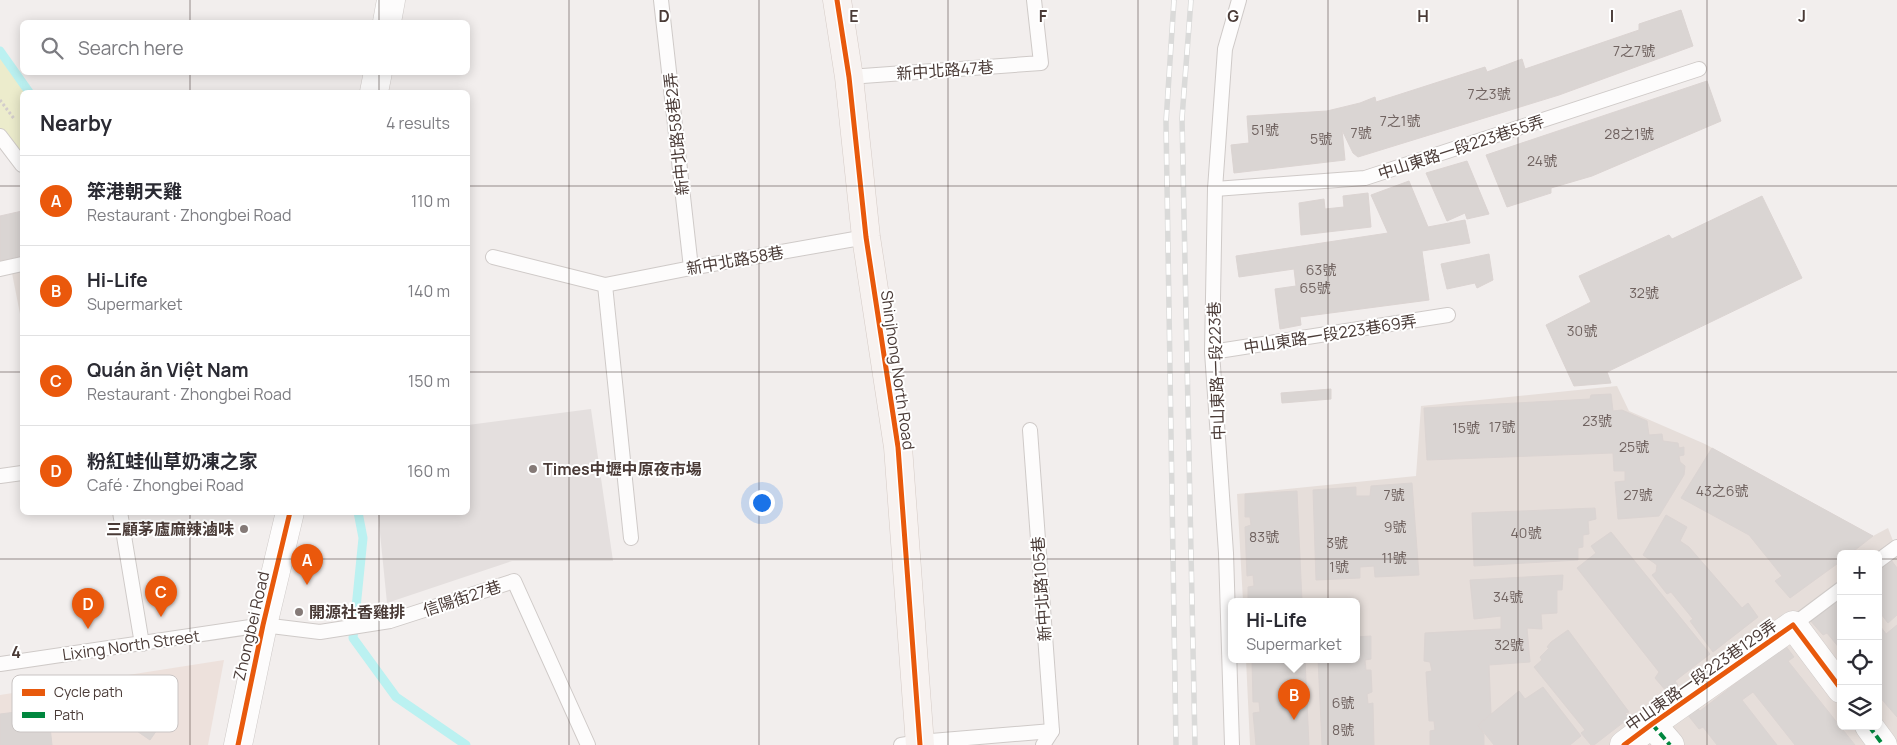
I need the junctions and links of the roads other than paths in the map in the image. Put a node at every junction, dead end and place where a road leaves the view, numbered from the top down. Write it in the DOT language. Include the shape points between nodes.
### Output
graph roads {
  1 [pos="391,0"];
  2 [pos="660,0"];
  3 [pos="837,0"];
  4 [pos="1034,0"];
  5 [pos="1239,0"];
  6 [pos="387,20"];
  7 [pos="1699,69"];
  8 [pos="377,75"];
  9 [pos="849,77"];
  10 [pos="374,90"];
  11 [pos="0,136"];
  12 [pos="20,162"];
  13 [pos="1215,189"];
  14 [pos="866,237"];
  15 [pos="493,257"];
  16 [pos="20,265"];
  17 [pos="691,268"];
  18 [pos="0,270"];
  19 [pos="605,285"];
  20 [pos="1448,315"];
  21 [pos="1212,352"];
  22 [pos="1030,430"];
  23 [pos="20,473"];
  24 [pos="0,476"];
  25 [pos="120,515"];
  26 [pos="289,515"];
  27 [pos="631,538"];
  28 [pos="1897,547"];
  29 [pos="1882,558"];
  30 [pos="1837,592"];
  31 [pos="1228,617"];
  32 [pos="263,625"];
  33 [pos="1793,625"];
  34 [pos="142,644"];
  35 [pos="1229,663"];
  36 [pos="0,664"];
  37 [pos="1838,685"];
  38 [pos="1652,724"];
  39 [pos="1872,730"];
  40 [pos="1052,731"];
  41 [pos="913,744"];
  42 [pos="238,745"];
  43 [pos="588,745"];
  44 [pos="1043,745"];
  45 [pos="1232,745"];
  46 [pos="1624,745"];
  47 [pos="1670,745"];
  48 [pos="1883,745"];
  1 -- 6 [label="street"];
  2 -- 17 [label="lane, 新中北路58巷2弄"];
  3 -- 9 [label="street, Shinjhong North Road"];
  4 -- 9 [label="lane, 新中北路47巷" via="1041,63"];
  5 -- 13 [label="lane, 中山東路一段223巷" via="1225,49"];
  7 -- 13 [label="lane, 中山東路一段223巷55弄" via="1365,178"];
  8 -- 10 [label="street"];
  9 -- 14 [label="street, Shinjhong North Road"];
  11 -- 12 [label="lane"];
  13 -- 21 [label="lane, 中山東路一段223巷"];
  14 -- 17 [label="lane, 新中北路58巷"];
  14 -- 41 [label="street, Shinjhong North Road" via="898,447"];
  15 -- 19 [label="lane, 新中北路58巷"];
  16 -- 18 [label="lane"];
  17 -- 19 [label="lane, 新中北路58巷"];
  19 -- 27 [label="lane"];
  20 -- 21 [label="lane, 中山東路一段223巷69弄"];
  21 -- 31 [label="lane, 中山東路一段223巷"];
  22 -- 40 [label="lane, 新中北路105巷"];
  23 -- 24 [label="lane"];
  25 -- 34 [label="lane"];
  26 -- 32 [label="street, Zhongbei Road"];
  28 -- 29 [label="lane"];
  30 -- 33 [label="lane"];
  32 -- 34 [label="lane, Lixing North Street"];
  32 -- 42 [label="street, Zhongbei Road"];
  32 -- 43 [label="lane, 信陽街27巷" via="320,632 390,622 514,582"];
  33 -- 37 [label="street"];
  33 -- 38 [label="street, 中山東路一段223巷129弄"];
  34 -- 36 [label="lane, Lixing North Street"];
  35 -- 45 [label="lane, 中山東路一段223巷"];
  38 -- 46 [label="street, 中山東路一段223巷129弄"];
  38 -- 47 [label="street"];
  39 -- 48 [label="street"];
  40 -- 41 [label="lane"];
  40 -- 44 [label="lane"];
}
